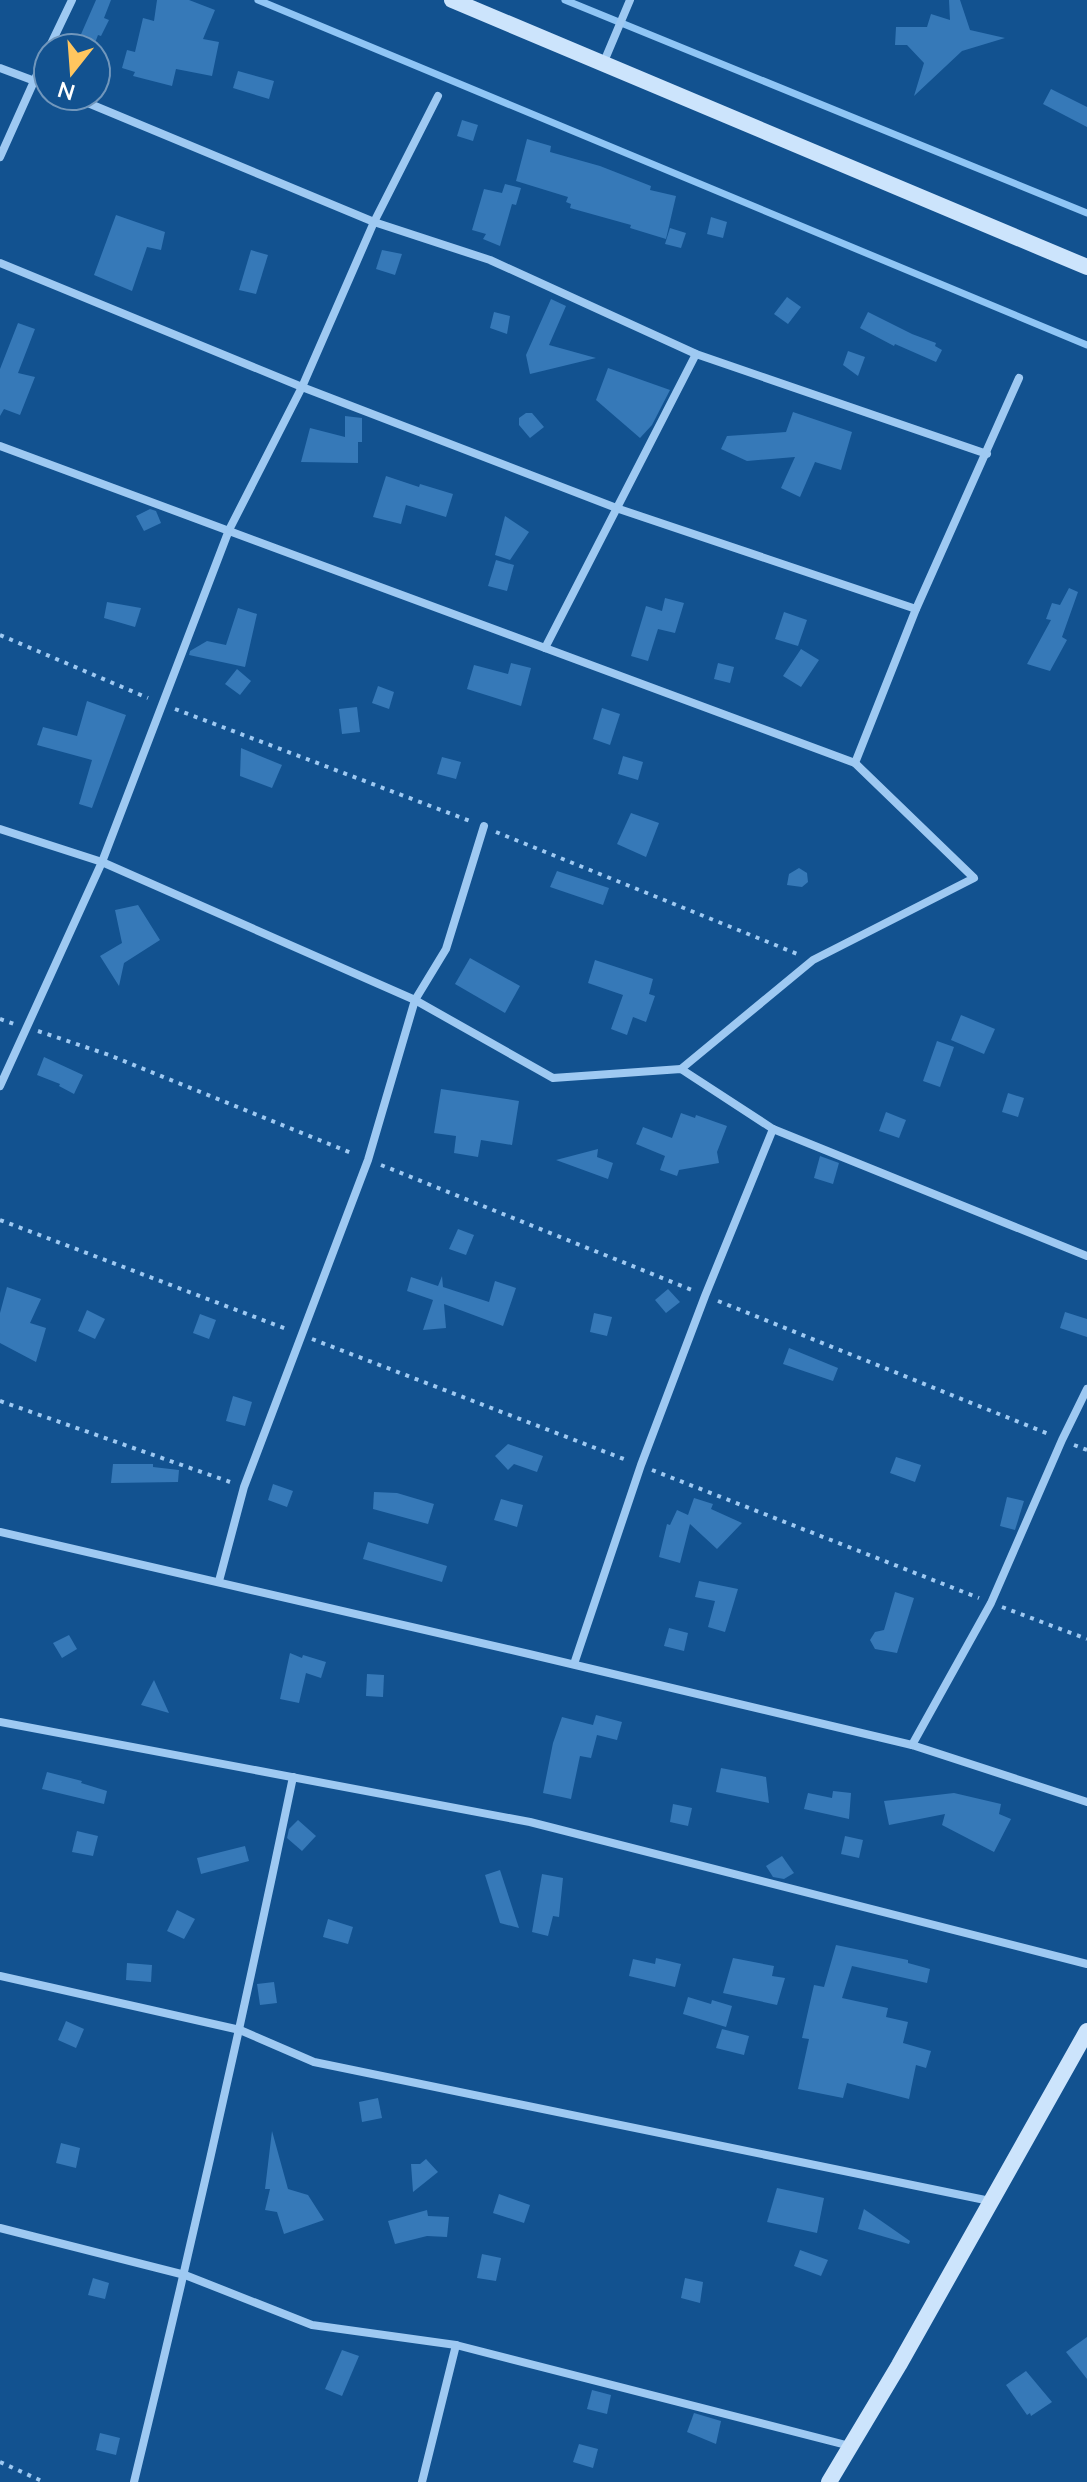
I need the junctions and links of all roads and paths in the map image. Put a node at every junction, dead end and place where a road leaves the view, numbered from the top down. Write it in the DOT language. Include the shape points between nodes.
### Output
graph roads {
  1 [pos="72,0"];
  2 [pos="452,0"];
  3 [pos="630,0"];
  4 [pos="56,32"];
  5 [pos="603,64"];
  6 [pos="0,68"];
  7 [pos="32,79"];
  8 [pos="32,85"];
  9 [pos="438,96"];
  10 [pos="109,112"];
  11 [pos="0,157"];
  12 [pos="374,222"];
  13 [pos="0,263"];
  14 [pos="1087,267"];
  15 [pos="696,354"];
  16 [pos="1019,378"];
  17 [pos="302,387"];
  18 [pos="0,446"];
  19 [pos="987,454"];
  20 [pos="619,509"];
  21 [pos="229,530"];
  22 [pos="916,609"];
  23 [pos="0,635"];
  24 [pos="545,648"];
  25 [pos="164,705"];
  26 [pos="855,763"];
  27 [pos="484,826"];
  28 [pos="0,829"];
  29 [pos="102,862"];
  30 [pos="813,960"];
  31 [pos="415,1000"];
  32 [pos="0,1019"];
  33 [pos="26,1027"];
  34 [pos="681,1069"];
  35 [pos="0,1086"];
  36 [pos="773,1129"];
  37 [pos="368,1160"];
  38 [pos="0,1220"];
  39 [pos="1087,1256"];
  40 [pos="705,1296"];
  41 [pos="301,1335"];
  42 [pos="1087,1389"];
  43 [pos="0,1401"];
  44 [pos="1062,1440"];
  45 [pos="1087,1450"];
  46 [pos="641,1465"];
  47 [pos="244,1487"];
  48 [pos="0,1532"];
  49 [pos="219,1581"];
  50 [pos="991,1603"];
  51 [pos="1087,1639"];
  52 [pos="574,1664"];
  53 [pos="0,1722"];
  54 [pos="912,1745"];
  55 [pos="293,1777"];
  56 [pos="1087,1802"];
  57 [pos="1087,1964"];
  58 [pos="0,1976"];
  59 [pos="240,2030"];
  60 [pos="1087,2031"];
  61 [pos="991,2202"];
  62 [pos="0,2228"];
  63 [pos="185,2275"];
  64 [pos="456,2345"];
  65 [pos="850,2446"];
  66 [pos="0,2462"];
  67 [pos="44,2482"];
  68 [pos="134,2482"];
  69 [pos="422,2482"];
  70 [pos="829,2482"];
  1 -- 4 [label="street"];
  2 -- 5 [label="street"];
  3 -- 5 [label="street"];
  5 -- 14 [label="street"];
  6 -- 7 [label="street"];
  8 -- 11 [label="street"];
  9 -- 12 [label="street"];
  10 -- 12 [label="street"];
  12 -- 15 [label="street" via="490,260"];
  12 -- 17 [label="street"];
  13 -- 17 [label="street"];
  15 -- 19 [label="street"];
  15 -- 20 [label="street"];
  16 -- 19 [label="street"];
  17 -- 20 [label="street"];
  17 -- 21 [label="street"];
  18 -- 21 [label="street"];
  19 -- 22 [label="street"];
  20 -- 22 [label="street"];
  20 -- 24 [label="street"];
  21 -- 24 [label="street"];
  21 -- 25 [label="street"];
  22 -- 26 [label="street"];
  23 -- 25 [label="path"];
  24 -- 26 [label="street"];
  25 -- 27 [label="path"];
  25 -- 29 [label="street"];
  26 -- 30 [label="street" via="974,878"];
  27 -- 30 [label="path"];
  27 -- 31 [label="street" via="446,949"];
  28 -- 29 [label="street"];
  29 -- 31 [label="street"];
  29 -- 33 [label="street"];
  30 -- 34 [label="street"];
  31 -- 34 [label="street" via="553,1078"];
  31 -- 37 [label="street"];
  32 -- 33 [label="path"];
  33 -- 35 [label="street"];
  33 -- 37 [label="path"];
  34 -- 36 [label="street"];
  36 -- 39 [label="street"];
  36 -- 40 [label="street"];
  37 -- 40 [label="path"];
  37 -- 41 [label="street"];
  38 -- 41 [label="path"];
  40 -- 44 [label="path"];
  40 -- 46 [label="street"];
  41 -- 46 [label="path"];
  41 -- 47 [label="street"];
  42 -- 44 [label="street"];
  43 -- 47 [label="path"];
  44 -- 45 [label="path"];
  44 -- 50 [label="street"];
  46 -- 50 [label="path"];
  46 -- 52 [label="street"];
  47 -- 49 [label="street"];
  48 -- 49 [label="street"];
  49 -- 52 [label="street"];
  50 -- 51 [label="path"];
  50 -- 54 [label="street"];
  52 -- 54 [label="street"];
  53 -- 55 [label="street"];
  54 -- 56 [label="street"];
  55 -- 57 [label="street" via="530,1822"];
  55 -- 59 [label="street"];
  58 -- 59 [label="street"];
  59 -- 61 [label="street" via="314,2062"];
  59 -- 63 [label="street"];
  60 -- 61 [label="street"];
  61 -- 65 [label="street"];
  62 -- 63 [label="street"];
  63 -- 64 [label="street" via="312,2325"];
  63 -- 68 [label="street"];
  64 -- 65 [label="street"];
  64 -- 69 [label="street"];
  65 -- 70 [label="street"];
  66 -- 67 [label="path"];
}
